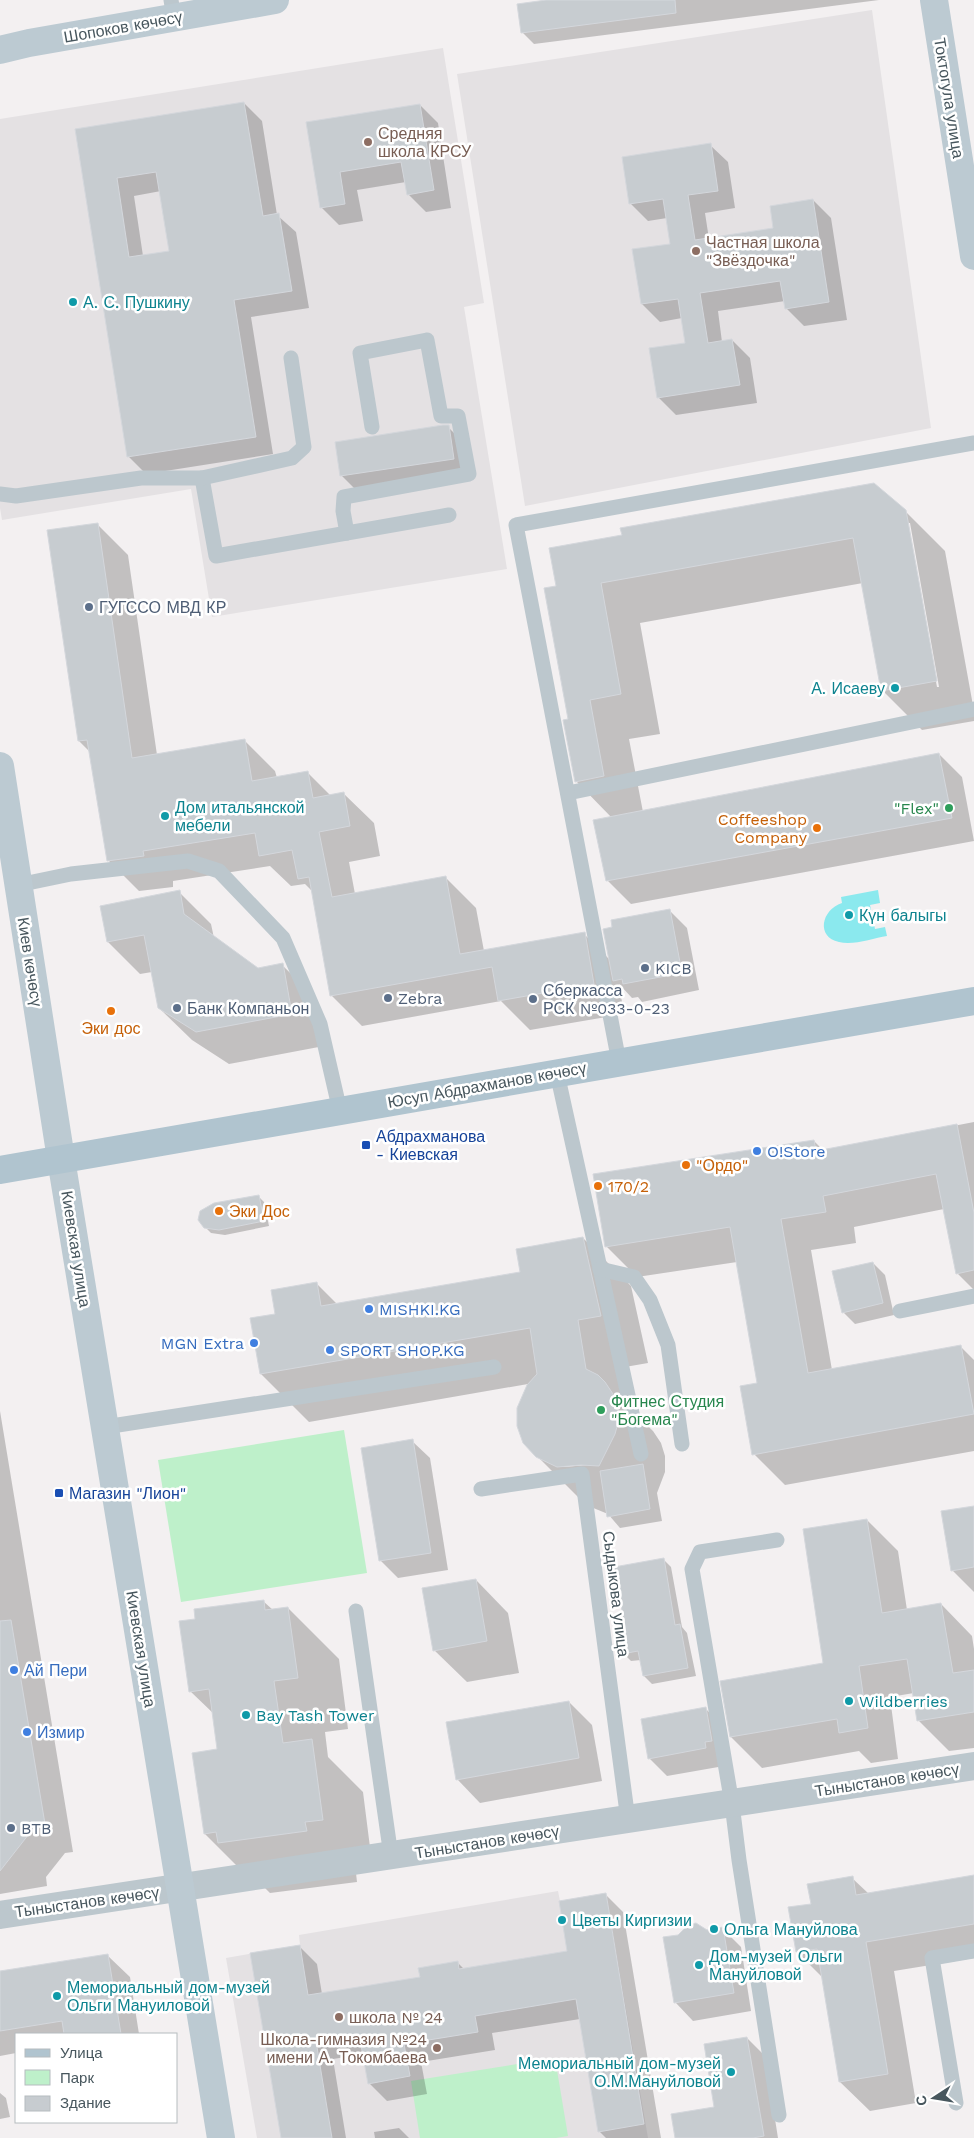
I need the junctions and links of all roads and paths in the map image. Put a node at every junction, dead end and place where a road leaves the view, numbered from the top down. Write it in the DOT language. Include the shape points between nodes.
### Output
graph roads {
  1 [pos="275,0"];
  2 [pos="934,0"];
  3 [pos="172,9"];
  4 [pos="0,50"];
  5 [pos="974,256"];
  6 [pos="291,358"];
  7 [pos="372,427"];
  8 [pos="974,443"];
  9 [pos="202,478"];
  10 [pos="0,494"];
  11 [pos="449,515"];
  12 [pos="347,533"];
  13 [pos="974,709"];
  14 [pos="0,766"];
  15 [pos="568,793"];
  16 [pos="18,885"];
  17 [pos="974,1001"];
  18 [pos="619,1062"];
  19 [pos="557,1073"];
  20 [pos="340,1111"];
  21 [pos="61,1159"];
  22 [pos="0,1170"];
  23 [pos="600,1269"];
  24 [pos="974,1296"];
  25 [pos="900,1311"];
  26 [pos="494,1368"];
  27 [pos="105,1427"];
  28 [pos="682,1444"];
  29 [pos="641,1454"];
  30 [pos="481,1489"];
  31 [pos="777,1540"];
  32 [pos="356,1611"];
  33 [pos="974,1766"];
  34 [pos="732,1804"];
  35 [pos="628,1820"];
  36 [pos="391,1856"];
  37 [pos="180,1888"];
  38 [pos="0,1915"];
  39 [pos="974,1951"];
  40 [pos="956,2103"];
  41 [pos="779,2115"];
  42 [pos="221,2138"];
  1 -- 3 [label="main road, Шопоков көчөсү"];
  2 -- 5 [label="main road, Токтогула улица"];
  3 -- 4 [label="main road, Шопоков көчөсү"];
  6 -- 9 [label="lane" via="304,447 292,458"];
  7 -- 12 [label="lane" via="360,354 427,340 441,416 458,416 469,474 344,497"];
  8 -- 15 [label="lane" via="516,525"];
  9 -- 10 [label="lane" via="141,478 16,496"];
  9 -- 12 [label="lane" via="216,556"];
  11 -- 12 [label="lane"];
  13 -- 15 [label="lane"];
  14 -- 16 [label="main road, Киев көчөсү"];
  15 -- 18 [label="lane"];
  16 -- 20 [label="lane" via="71,874 188,861 219,871 283,938 320,1024"];
  16 -- 21 [label="main road, Киев көчөсү"];
  17 -- 18 [label="main road, Юсуп Абдрахманов көчөсү"];
  18 -- 19 [label="main road, Юсуп Абдрахманов көчөсү"];
  19 -- 20 [label="main road, Юсуп Абдрахманов көчөсү"];
  19 -- 23 [label="lane"];
  20 -- 21 [label="main road, Юсуп Абдрахманов көчөсү"];
  21 -- 22 [label="main road, Юсуп Абдрахманов көчөсү"];
  21 -- 27 [label="main road, Киевская улица"];
  23 -- 28 [label="lane" via="634,1277 650,1300 668,1345"];
  23 -- 29 [label="lane"];
  24 -- 25 [label="lane"];
  26 -- 27 [label="lane"];
  27 -- 37 [label="main road, Киевская улица"];
  30 -- 35 [label="lane, Сыдыкова улица" via="582,1474"];
  31 -- 34 [label="lane" via="700,1552 692,1569"];
  32 -- 36 [label="lane"];
  33 -- 34 [label="street, Тыныстанов көчөсү"];
  34 -- 35 [label="street, Тыныстанов көчөсү"];
  34 -- 41 [label="lane"];
  35 -- 36 [label="street, Тыныстанов көчөсү"];
  36 -- 37 [label="street, Тыныстанов көчөсү"];
  37 -- 38 [label="street, Тыныстанов көчөсү"];
  37 -- 42 [label="main road, Киевская улица"];
  39 -- 40 [label="lane" via="932,1958"];
}
